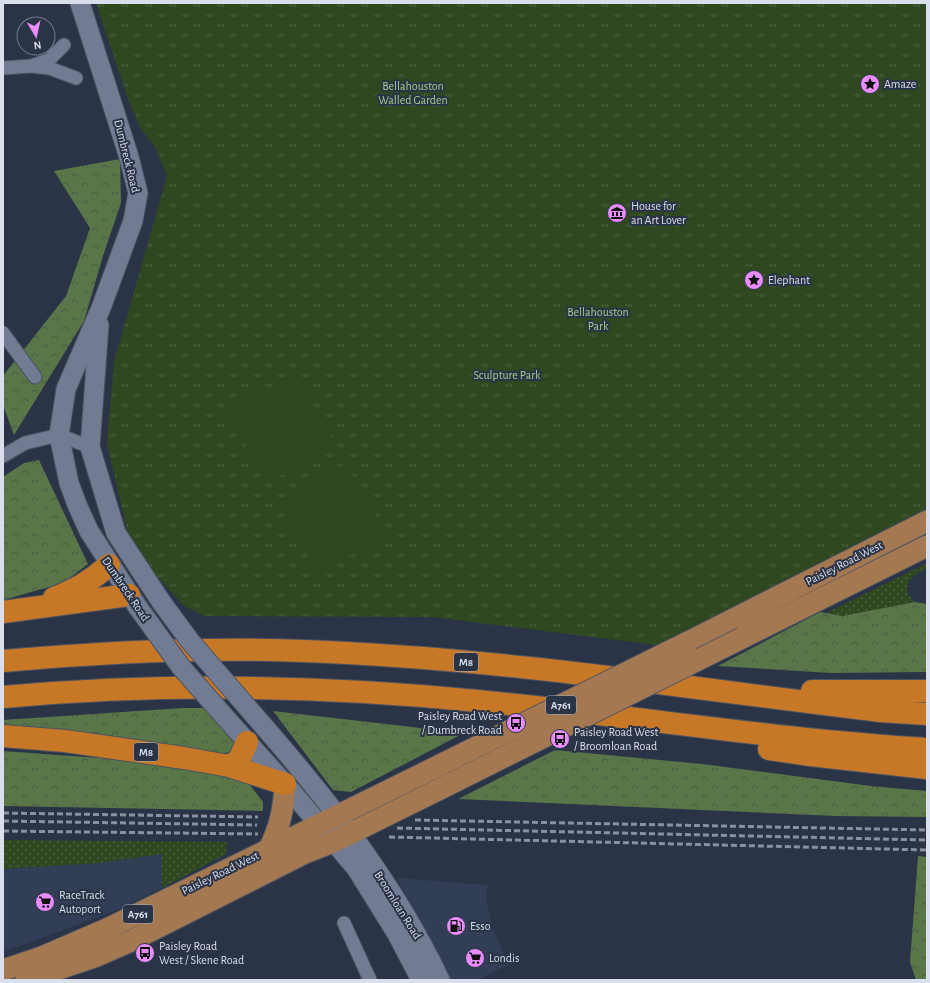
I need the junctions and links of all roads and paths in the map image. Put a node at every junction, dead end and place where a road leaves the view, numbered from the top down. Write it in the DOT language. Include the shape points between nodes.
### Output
graph roads {
  1 [pos="80,3"];
  2 [pos="64,45"];
  3 [pos="31,66"];
  4 [pos="3,68"];
  5 [pos="76,78"];
  6 [pos="101,308"];
  7 [pos="3,333"];
  8 [pos="35,377"];
  9 [pos="60,436"];
  10 [pos="90,447"];
  11 [pos="3,456"];
  12 [pos="927,521"];
  13 [pos="927,546"];
  14 [pos="109,565"];
  15 [pos="158,597"];
  16 [pos="133,601"];
  17 [pos="26,609"];
  18 [pos="3,612"];
  19 [pos="3,661"];
  20 [pos="715,691"];
  21 [pos="927,691"];
  22 [pos="3,697"];
  23 [pos="478,700"];
  24 [pos="927,714"];
  25 [pos="254,715"];
  26 [pos="3,736"];
  27 [pos="247,742"];
  28 [pos="927,749"];
  29 [pos="230,766"];
  30 [pos="927,768"];
  31 [pos="286,784"];
  32 [pos="328,820"];
  33 [pos="342,838"];
  34 [pos="269,849"];
  35 [pos="344,923"];
  36 [pos="3,970"];
  37 [pos="26,980"];
  38 [pos="370,980"];
  39 [pos="421,980"];
  40 [pos="440,980"];
  1 -- 6 [label="main road, Dumbreck Road" via="138,192 133,221"];
  2 -- 3 [label="street" via="49,60"];
  3 -- 4 [label="street"];
  3 -- 5 [label="street" via="49,68"];
  6 -- 9 [label="main road, Dumbreck Road" via="66,389"];
  6 -- 10 [label="main road, Dumbreck Road"];
  7 -- 8 [label="street"];
  9 -- 10 [label="street"];
  9 -- 11 [label="street" via="25,443"];
  9 -- 14 [label="main road, Dumbreck Road" via="75,501"];
  10 -- 15 [label="main road, Dumbreck Road" via="116,533"];
  12 -- 32 [label="main road, Paisley Road West / A761, bridge"];
  13 -- 33 [label="main road, Paisley Road West / A761, bridge"];
  14 -- 16 [label="main road, Dumbreck Road"];
  14 -- 17 [label="highway" via="92,580 74,590"];
  15 -- 16 [label="main road"];
  15 -- 25 [label="main road, Dumbreck Road, bridge" via="190,641"];
  16 -- 17 [label="highway"];
  16 -- 27 [label="main road, Dumbreck Road, bridge" via="181,667"];
  17 -- 18 [label="highway"];
  19 -- 20 [label="highway, M8" via="154,650 310,651 525,667"];
  20 -- 21 [label="highway"];
  20 -- 24 [label="highway, M8" via="880,711"];
  22 -- 23 [label="highway" via="195,687 310,688"];
  23 -- 28 [label="highway" via="816,740"];
  23 -- 30 [label="highway" via="810,755"];
  25 -- 27 [label="main road"];
  25 -- 32 [label="main road, Dumbreck Road"];
  26 -- 29 [label="highway, M8" via="114,747"];
  27 -- 29 [label="highway" via="239,760"];
  27 -- 31 [label="main road, Dumbreck Road"];
  29 -- 31 [label="highway, M8"];
  31 -- 32 [label="main road, Dumbreck Road"];
  31 -- 34 [label="main road" via="281,823"];
  32 -- 33 [label="main road"];
  32 -- 34 [label="main road, Paisley Road West / A761"];
  33 -- 37 [label="main road, Paisley Road West / A761" via="129,942 97,956"];
  33 -- 39 [label="main road, Broomloan Road"];
  33 -- 40 [label="main road, Broomloan Road" via="365,852 407,918"];
  34 -- 36 [label="main road, Paisley Road West / A761" via="109,928 42,957"];
  35 -- 38 [label="street"];
}
